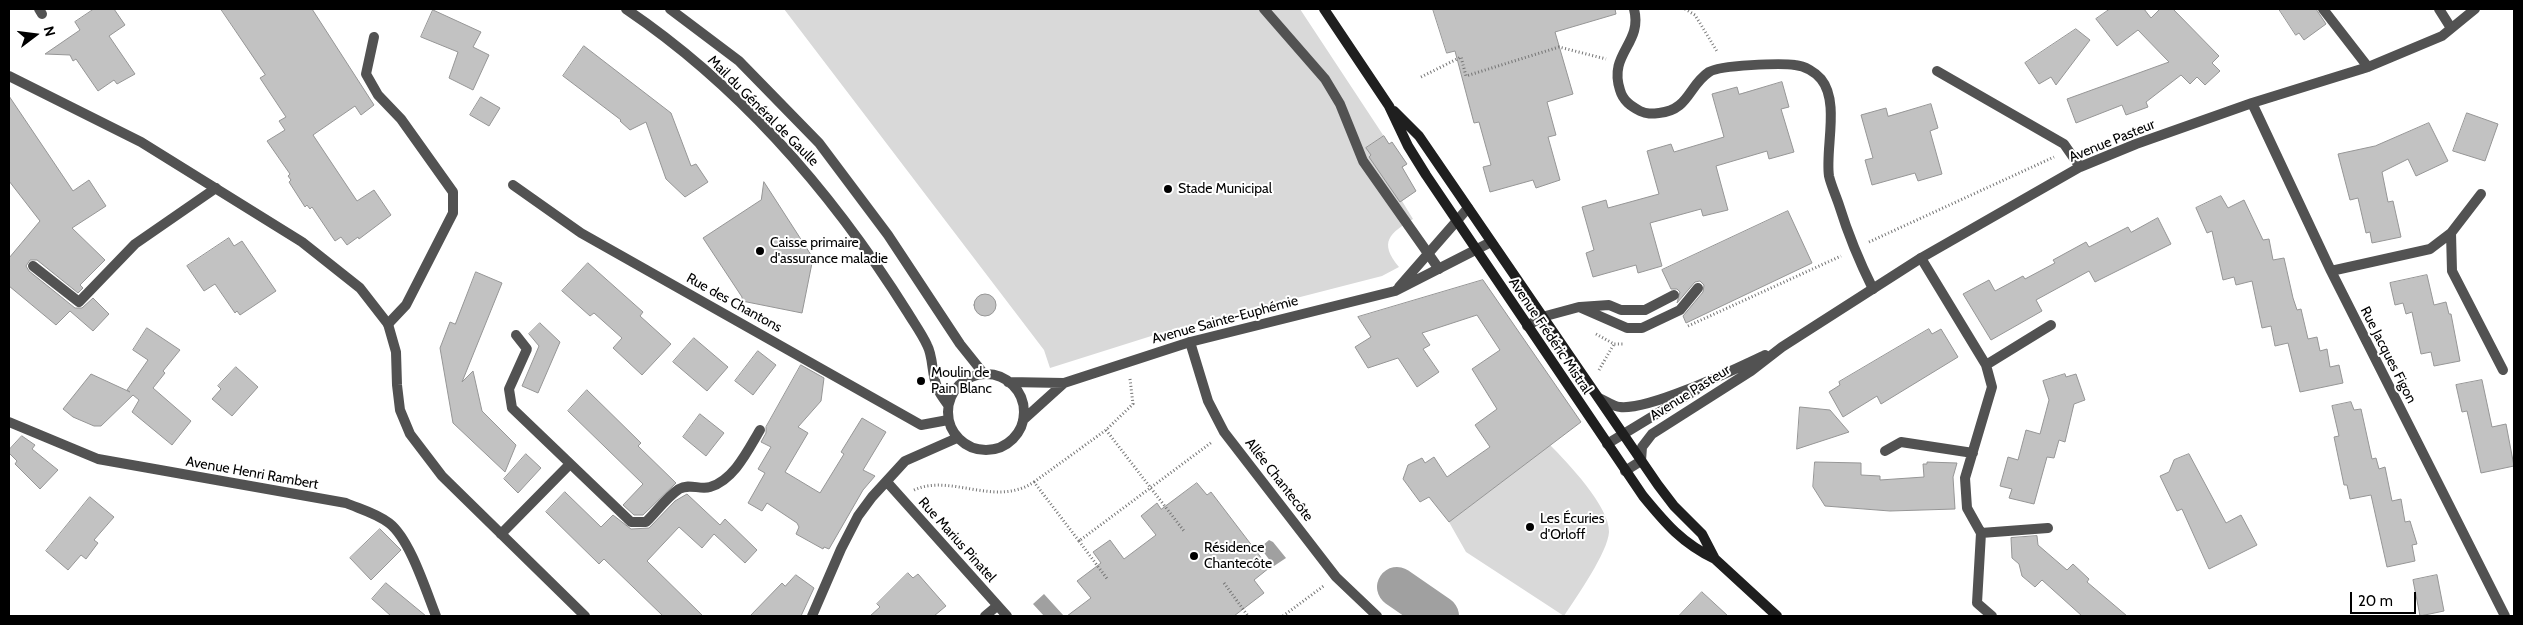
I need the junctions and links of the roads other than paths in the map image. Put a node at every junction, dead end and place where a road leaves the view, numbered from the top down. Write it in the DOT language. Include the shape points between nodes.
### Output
graph roads {
  1 [pos="626,9"];
  2 [pos="670,9"];
  3 [pos="1264,9"];
  4 [pos="1324,9"];
  5 [pos="1634,9"];
  6 [pos="2323,9"];
  7 [pos="2439,9"];
  8 [pos="2475,9"];
  9 [pos="2451,28"];
  10 [pos="374,37"];
  11 [pos="2368,67"];
  12 [pos="1937,71"];
  13 [pos="9,76"];
  14 [pos="2252,103"];
  15 [pos="1389,106"];
  16 [pos="2080,167"];
  17 [pos="513,185"];
  18 [pos="216,188"];
  19 [pos="2481,194"];
  20 [pos="1468,208"];
  21 [pos="1456,220"];
  22 [pos="2452,232"];
  23 [pos="1491,242"];
  24 [pos="1476,251"];
  25 [pos="1427,254"];
  26 [pos="1921,258"];
  27 [pos="33,266"];
  28 [pos="1439,270"];
  29 [pos="2330,271"];
  30 [pos="1698,288"];
  31 [pos="1873,289"];
  32 [pos="1395,291"];
  33 [pos="1674,295"];
  34 [pos="1579,307"];
  35 [pos="1542,317"];
  36 [pos="388,324"];
  37 [pos="1527,326"];
  38 [pos="2050,326"];
  39 [pos="516,336"];
  40 [pos="1190,342"];
  41 [pos="1782,347"];
  42 [pos="1986,365"];
  43 [pos="2503,370"];
  44 [pos="984,374"];
  45 [pos="1719,376"];
  46 [pos="1008,382"];
  47 [pos="1064,383"];
  48 [pos="1600,398"];
  49 [pos="948,405"];
  50 [pos="948,420"];
  51 [pos="1023,420"];
  52 [pos="9,422"];
  53 [pos="760,430"];
  54 [pos="1622,434"];
  55 [pos="958,438"];
  56 [pos="1607,444"];
  57 [pos="1885,451"];
  58 [pos="1972,453"];
  59 [pos="1641,461"];
  60 [pos="569,465"];
  61 [pos="1625,471"];
  62 [pos="887,482"];
  63 [pos="2048,528"];
  64 [pos="1980,533"];
  65 [pos="501,534"];
  66 [pos="1715,559"];
  67 [pos="997,606"];
  68 [pos="436,616"];
  69 [pos="585,616"];
  70 [pos="812,616"];
  71 [pos="985,616"];
  72 [pos="1007,616"];
  73 [pos="1377,616"];
  74 [pos="1777,616"];
  75 [pos="1992,616"];
  76 [pos="2505,616"];
  1 -- 49 [label="street, Mail du Général de Gaulle" via="658,31 719,83 796,160 865,249 908,312 928,346 937,388"];
  2 -- 44 [label="street, Mail du Général de Gaulle" via="738,61 819,143 888,235 960,344"];
  3 -- 25 [label="street" via="1325,79 1340,104 1363,161"];
  4 -- 15 [label="main road, Avenue Frédéric Mistral"];
  5 -- 31 [label="street" via="1635,34 1616,70 1620,92 1630,106 1647,114 1669,112 1684,103 1710,71 1724,67 1796,65 1812,70 1822,80 1828,95 1831,128 1829,176 1854,250"];
  6 -- 11 [label="street"];
  7 -- 9 [label="street"];
  8 -- 9 [label="street, Avenue Pasteur"];
  9 -- 11 [label="street, Avenue Pasteur" via="2442,36"];
  10 -- 36 [label="street" via="366,74 378,95 401,119 453,192 453,213 406,305"];
  11 -- 14 [label="street, Avenue Pasteur"];
  12 -- 16 [label="street" via="2064,144"];
  13 -- 18 [label="street" via="142,142"];
  14 -- 16 [label="street, Avenue Pasteur"];
  14 -- 29 [label="street, Rue Jacques Figon"];
  15 -- 20 [label="main road, Avenue Frédéric Mistral" via="1418,136"];
  15 -- 21 [label="main road, Avenue Frédéric Mistral" via="1408,146"];
  16 -- 26 [label="street, Avenue Pasteur"];
  17 -- 50 [label="street, Rue des Chantons" via="581,234 920,425"];
  18 -- 27 [label="street" via="135,244 79,302"];
  18 -- 36 [label="street" via="302,242 360,288"];
  19 -- 22 [label="street"];
  20 -- 21 [label="street"];
  20 -- 23 [label="main road, Avenue Frédéric Mistral"];
  21 -- 24 [label="main road, Avenue Frédéric Mistral"];
  21 -- 25 [label="street"];
  22 -- 29 [label="street" via="2430,249"];
  22 -- 43 [label="street" via="2452,271"];
  23 -- 24 [label="street, Avenue Sainte-Euphémie"];
  23 -- 35 [label="main road, Avenue Frédéric Mistral"];
  24 -- 28 [label="street, Avenue Sainte-Euphémie"];
  24 -- 37 [label="main road, Avenue Frédéric Mistral"];
  25 -- 28 [label="street"];
  25 -- 32 [label="street"];
  26 -- 31 [label="street, Avenue Pasteur"];
  26 -- 42 [label="street"];
  28 -- 32 [label="street, Avenue Sainte-Euphémie"];
  29 -- 76 [label="street, Rue Jacques Figon"];
  30 -- 34 [label="street" via="1680,310 1642,328 1627,328"];
  31 -- 41 [label="street, Avenue Pasteur"];
  32 -- 40 [label="street, Avenue Sainte-Euphémie"];
  33 -- 34 [label="street" via="1645,310 1621,310 1609,305"];
  34 -- 35 [label="street"];
  35 -- 37 [label="street"];
  35 -- 48 [label="main road, Avenue Frédéric Mistral"];
  36 -- 65 [label="street" via="396,352 400,410 410,434 442,476"];
  37 -- 56 [label="main road, Avenue Frédéric Mistral"];
  38 -- 42 [label="street"];
  39 -- 60 [label="street" via="527,349 509,389 512,408"];
  40 -- 47 [label="street, Avenue Sainte-Euphémie"];
  40 -- 73 [label="street, Allée Chantecôte" via="1208,401 1224,432 1336,577"];
  41 -- 45 [label="street, Avenue Pasteur"];
  41 -- 59 [label="street, Avenue Pasteur" via="1751,371 1652,434 1642,447"];
  42 -- 58 [label="street" via="1992,387"];
  44 -- 46 [label="street"];
  44 -- 49 [label="street" via="961,383"];
  45 -- 48 [label="street, Avenue Pasteur" via="1636,406 1619,408"];
  45 -- 54 [label="street, Avenue Pasteur"];
  46 -- 47 [label="street, Avenue Sainte-Euphémie"];
  46 -- 51 [label="street" via="1021,399"];
  47 -- 51 [label="street, Avenue Sainte-Euphémie"];
  48 -- 54 [label="main road, Avenue Frédéric Mistral"];
  49 -- 50 [label="street"];
  50 -- 55 [label="street"];
  51 -- 55 [label="street" via="1011,440 1001,447 978,449"];
  52 -- 68 [label="street, Avenue Henri Rambert" via="98,459 346,503 372,513 390,524 409,550"];
  53 -- 60 [label="street" via="742,461 723,481 708,488 681,488 646,522 632,522"];
  54 -- 56 [label="street, Avenue Pasteur"];
  54 -- 59 [label="main road, Avenue Frédéric Mistral"];
  55 -- 62 [label="street" via="905,461"];
  56 -- 61 [label="main road, Avenue Frédéric Mistral"];
  57 -- 58 [label="street" via="1901,442"];
  58 -- 64 [label="street" via="1966,478 1967,508"];
  59 -- 61 [label="street"];
  59 -- 66 [label="main road, Avenue Frédéric Mistral" via="1674,506 1702,534"];
  60 -- 65 [label="street"];
  61 -- 66 [label="main road, Avenue Frédéric Mistral" via="1662,519 1692,548"];
  62 -- 67 [label="street, Rue Marius Pinatel"];
  62 -- 70 [label="street" via="858,516"];
  63 -- 64 [label="street"];
  64 -- 75 [label="street" via="1977,603"];
  65 -- 69 [label="street"];
  66 -- 74 [label="main road, Avenue Frédéric Mistral"];
  67 -- 71 [label="street"];
  67 -- 72 [label="street, Rue Marius Pinatel"];
}
